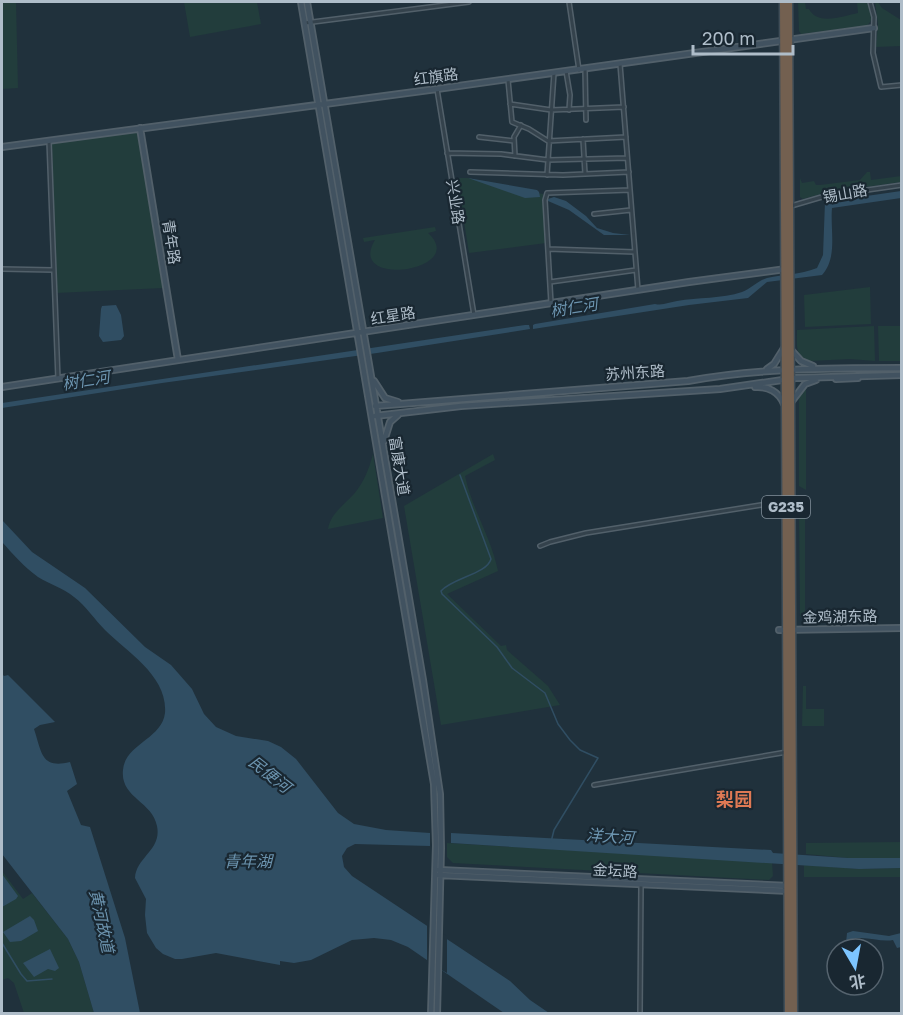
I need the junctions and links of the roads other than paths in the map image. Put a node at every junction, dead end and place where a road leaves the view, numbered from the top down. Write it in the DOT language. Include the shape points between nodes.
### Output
graph roads {
  1 [pos="301,2"];
  2 [pos="307,2"];
  3 [pos="469,2"];
  4 [pos="569,2"];
  5 [pos="783,2"];
  6 [pos="789,2"];
  7 [pos="870,2"];
  8 [pos="308,23"];
  9 [pos="874,28"];
  10 [pos="786,41"];
  11 [pos="620,64"];
  12 [pos="582,69"];
  13 [pos="566,71"];
  14 [pos="554,73"];
  15 [pos="508,80"];
  16 [pos="902,86"];
  17 [pos="436,89"];
  18 [pos="510,104"];
  19 [pos="322,105"];
  20 [pos="624,107"];
  21 [pos="551,110"];
  22 [pos="569,110"];
  23 [pos="587,110"];
  24 [pos="586,120"];
  25 [pos="520,124"];
  26 [pos="140,128"];
  27 [pos="480,137"];
  28 [pos="626,137"];
  29 [pos="583,139"];
  30 [pos="49,140"];
  31 [pos="514,141"];
  32 [pos="549,141"];
  33 [pos="2,147"];
  34 [pos="447,153"];
  35 [pos="515,156"];
  36 [pos="627,158"];
  37 [pos="548,160"];
  38 [pos="584,160"];
  39 [pos="470,172"];
  40 [pos="629,172"];
  41 [pos="585,174"];
  42 [pos="547,175"];
  43 [pos="902,185"];
  44 [pos="630,190"];
  45 [pos="789,203"];
  46 [pos="632,210"];
  47 [pos="594,214"];
  48 [pos="548,249"];
  49 [pos="635,252"];
  50 [pos="2,269"];
  51 [pos="787,269"];
  52 [pos="53,270"];
  53 [pos="636,270"];
  54 [pos="550,282"];
  55 [pos="638,290"];
  56 [pos="551,303"];
  57 [pos="474,315"];
  58 [pos="361,333"];
  59 [pos="787,346"];
  60 [pos="178,360"];
  61 [pos="879,368"];
  62 [pos="902,368"];
  63 [pos="812,369"];
  64 [pos="787,370"];
  65 [pos="760,372"];
  66 [pos="370,374"];
  67 [pos="878,375"];
  68 [pos="902,375"];
  69 [pos="813,377"];
  70 [pos="58,379"];
  71 [pos="787,380"];
  72 [pos="2,387"];
  73 [pos="696,389"];
  74 [pos="409,404"];
  75 [pos="374,406"];
  76 [pos="788,407"];
  77 [pos="410,412"];
  78 [pos="376,416"];
  79 [pos="382,448"];
  80 [pos="786,504"];
  81 [pos="540,546"];
  82 [pos="408,612"];
  83 [pos="902,628"];
  84 [pos="785,630"];
  85 [pos="416,642"];
  86 [pos="410,643"];
  87 [pos="789,752"];
  88 [pos="594,785"];
  89 [pos="438,872"];
  90 [pos="641,881"];
  91 [pos="790,889"];
  92 [pos="437,897"];
  93 [pos="431,1014"];
  94 [pos="437,1014"];
  95 [pos="640,1014"];
  96 [pos="788,1014"];
  97 [pos="794,1014"];
  1 -- 8 [label="street, 富康大道"];
  2 -- 8 [label="street, 富康大道"];
  3 -- 8 [label="street"];
  4 -- 12 [label="street"];
  5 -- 10 [label="highway, G235"];
  6 -- 10 [label="highway, G235"];
  7 -- 9 [label="street"];
  8 -- 19 [label="street, 富康大道"];
  9 -- 10 [label="street, 红旗路"];
  9 -- 16 [label="street" via="873,53 882,88"];
  10 -- 11 [label="street, 红旗路"];
  10 -- 45 [label="highway, G235"];
  10 -- 51 [label="highway, G235"];
  11 -- 12 [label="street, 红旗路"];
  11 -- 20 [label="street"];
  12 -- 13 [label="street, 红旗路"];
  12 -- 23 [label="street"];
  13 -- 14 [label="street, 红旗路"];
  13 -- 22 [label="street"];
  14 -- 15 [label="street, 红旗路"];
  14 -- 21 [label="street"];
  15 -- 17 [label="street, 红旗路"];
  15 -- 18 [label="street"];
  17 -- 19 [label="street, 红旗路"];
  17 -- 34 [label="street, 兴业路"];
  18 -- 21 [label="street"];
  18 -- 25 [label="street" via="512,122"];
  19 -- 26 [label="street, 红旗路"];
  19 -- 58 [label="street, 富康大道"];
  20 -- 23 [label="street"];
  20 -- 28 [label="street"];
  21 -- 22 [label="street"];
  21 -- 32 [label="street"];
  22 -- 23 [label="street"];
  23 -- 24 [label="street"];
  25 -- 31 [label="street"];
  25 -- 32 [label="street"];
  26 -- 30 [label="street, 红旗路"];
  26 -- 60 [label="street, 青年路"];
  27 -- 31 [label="street"];
  28 -- 29 [label="street"];
  28 -- 36 [label="street"];
  29 -- 32 [label="street"];
  29 -- 38 [label="street"];
  30 -- 33 [label="street, 红旗路"];
  30 -- 52 [label="street"];
  31 -- 35 [label="street"];
  32 -- 37 [label="street"];
  34 -- 35 [label="street"];
  34 -- 57 [label="street, 兴业路"];
  35 -- 37 [label="street"];
  36 -- 38 [label="street"];
  36 -- 40 [label="street"];
  37 -- 38 [label="street"];
  37 -- 42 [label="street"];
  38 -- 41 [label="street"];
  39 -- 42 [label="street"];
  40 -- 41 [label="street"];
  40 -- 44 [label="street"];
  41 -- 42 [label="street"];
  43 -- 45 [label="street, 锡山路"];
  44 -- 46 [label="street"];
  44 -- 48 [label="street" via="549,192 545,200"];
  45 -- 51 [label="highway, G235"];
  46 -- 47 [label="street"];
  46 -- 49 [label="street"];
  48 -- 49 [label="street"];
  48 -- 54 [label="street"];
  49 -- 53 [label="street"];
  50 -- 52 [label="street"];
  51 -- 55 [label="street, 红星路"];
  51 -- 59 [label="highway, G235"];
  52 -- 70 [label="street"];
  53 -- 54 [label="street"];
  53 -- 55 [label="street"];
  54 -- 56 [label="street"];
  55 -- 56 [label="street, 红星路"];
  56 -- 57 [label="street, 红星路"];
  57 -- 58 [label="street, 红星路"];
  58 -- 60 [label="street, 红星路"];
  58 -- 66 [label="street, 富康大道"];
  58 -- 75 [label="street, 富康大道"];
  59 -- 61 [label="street" via="811,366"];
  59 -- 64 [label="highway, G235"];
  59 -- 65 [label="street" via="774,364"];
  60 -- 70 [label="street, 红星路"];
  61 -- 62 [label="street, 苏州东路"];
  61 -- 63 [label="street, 苏州东路"];
  63 -- 64 [label="street, 苏州东路"];
  63 -- 69 [label="street"];
  64 -- 65 [label="street, 苏州东路"];
  64 -- 71 [label="highway, G235"];
  65 -- 74 [label="street, 苏州东路"];
  66 -- 74 [label="street" via="385,398"];
  66 -- 75 [label="street, 富康大道"];
  67 -- 68 [label="street, 苏州东路"];
  67 -- 69 [label="street, 苏州东路"];
  67 -- 76 [label="street" via="809,381"];
  69 -- 71 [label="street, 苏州东路"];
  70 -- 72 [label="street, 红星路"];
  71 -- 73 [label="street, 苏州东路"];
  71 -- 76 [label="highway, G235"];
  73 -- 76 [label="street" via="767,388"];
  73 -- 77 [label="street, 苏州东路"];
  74 -- 75 [label="street, 苏州东路"];
  75 -- 78 [label="street, 富康大道"];
  76 -- 80 [label="highway, G235"];
  76 -- 84 [label="highway, G235"];
  77 -- 78 [label="street, 苏州东路"];
  77 -- 79 [label="street" via="390,422"];
  78 -- 79 [label="street, 富康大道"];
  79 -- 82 [label="street, 富康大道"];
  80 -- 81 [label="street" via="600,531"];
  80 -- 84 [label="highway, G235"];
  82 -- 85 [label="street, 富康大道"];
  82 -- 86 [label="street, 富康大道"];
  83 -- 84 [label="street, 金鸡湖东路"];
  84 -- 87 [label="highway, G235"];
  85 -- 86 [label="street"];
  85 -- 89 [label="street, 富康大道" via="440,794"];
  86 -- 89 [label="street, 富康大道" via="434,784"];
  87 -- 88 [label="street"];
  87 -- 91 [label="highway, G235"];
  89 -- 90 [label="street, 金坛路"];
  89 -- 92 [label="street, 富康大道"];
  90 -- 91 [label="street, 金坛路"];
  90 -- 95 [label="street"];
  91 -- 96 [label="highway, G235"];
  91 -- 97 [label="highway, G235"];
  92 -- 93 [label="street, 富康大道"];
  92 -- 94 [label="street, 富康大道"];
}
